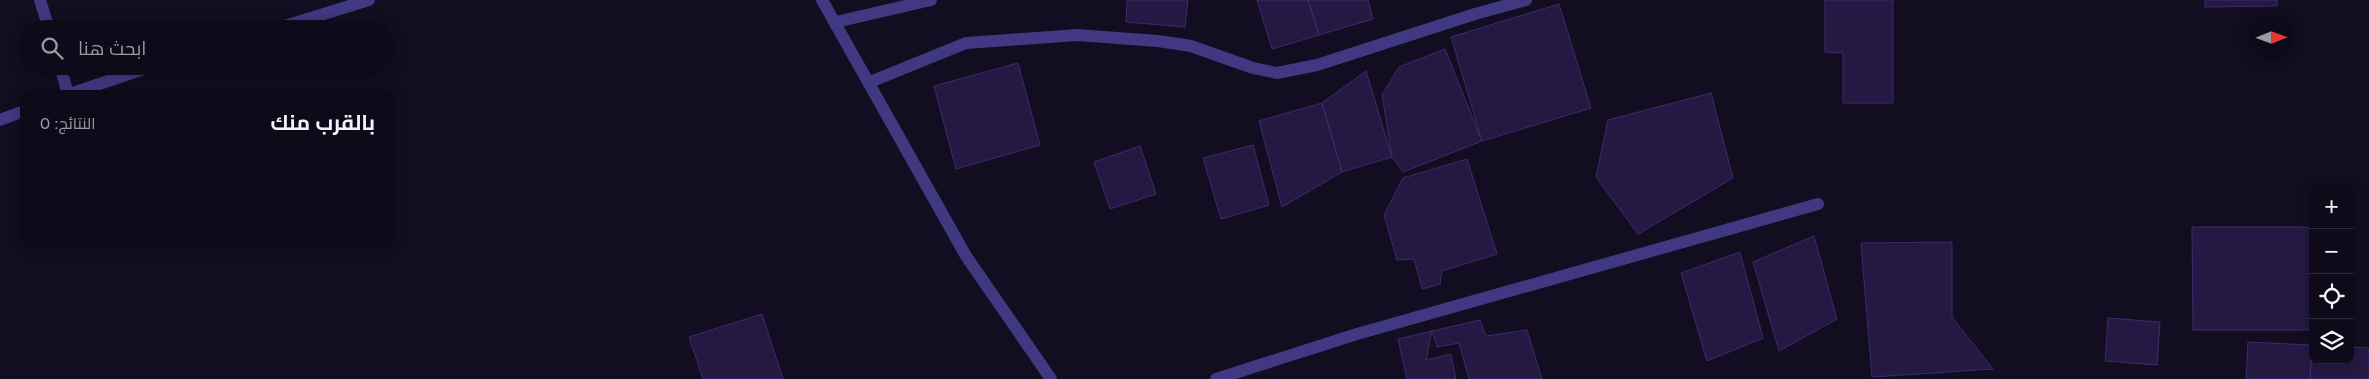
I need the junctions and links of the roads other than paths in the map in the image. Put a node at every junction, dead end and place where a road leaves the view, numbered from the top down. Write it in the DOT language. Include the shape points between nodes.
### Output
graph roads {
  1 [pos="40,0"];
  2 [pos="369,0"];
  3 [pos="822,0"];
  4 [pos="931,0"];
  5 [pos="1526,0"];
  6 [pos="46,20"];
  7 [pos="304,20"];
  8 [pos="836,22"];
  9 [pos="63,75"];
  10 [pos="125,75"];
  11 [pos="870,82"];
  12 [pos="68,90"];
  13 [pos="81,90"];
  14 [pos="20,112"];
  15 [pos="0,120"];
  16 [pos="1818,204"];
  17 [pos="1051,379"];
  18 [pos="1216,379"];
  1 -- 6 [label="street"];
  2 -- 7 [label="street"];
  3 -- 8 [label="street"];
  4 -- 8 [label="street"];
  5 -- 11 [label="street" via="1317,65 1277,74 1191,46 1077,35 966,43"];
  8 -- 11 [label="street"];
  9 -- 12 [label="street"];
  10 -- 13 [label="street"];
  11 -- 17 [label="street" via="966,256"];
  14 -- 15 [label="street"];
  16 -- 18 [label="street" via="1357,334"];
}
